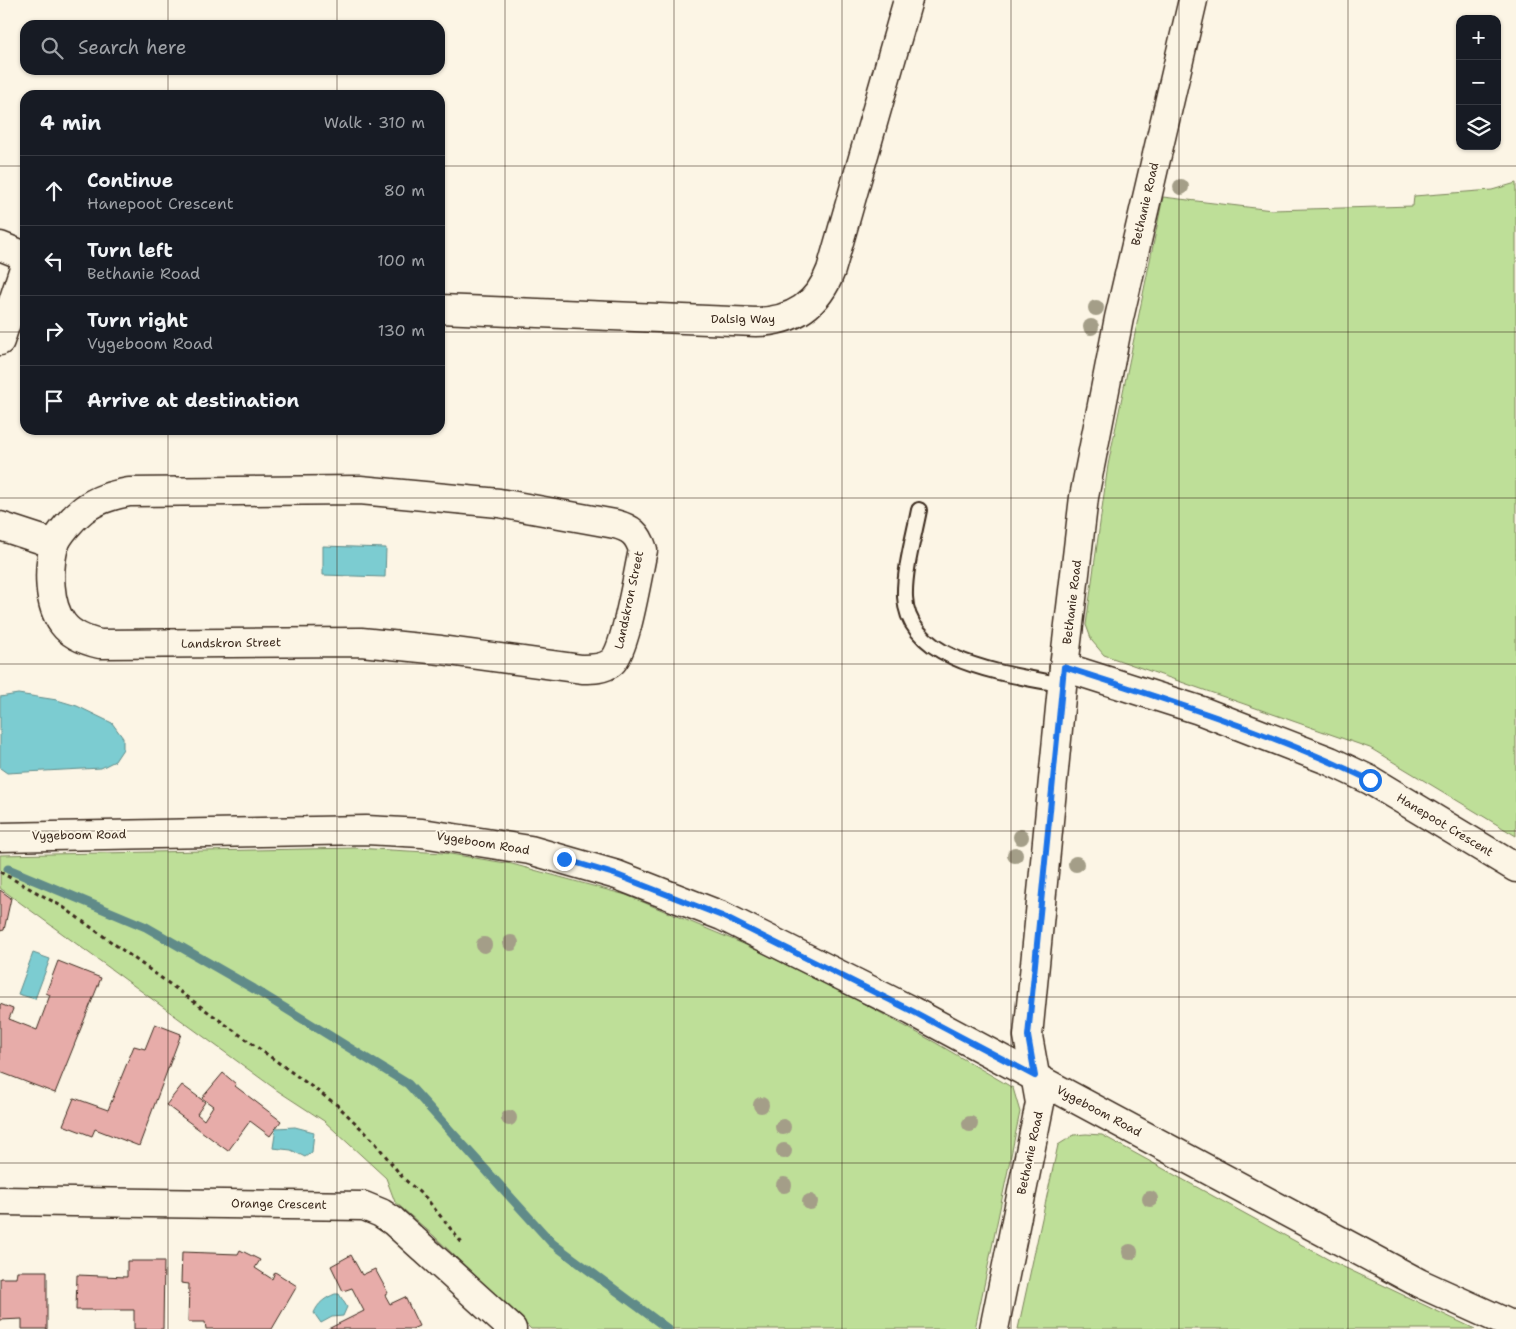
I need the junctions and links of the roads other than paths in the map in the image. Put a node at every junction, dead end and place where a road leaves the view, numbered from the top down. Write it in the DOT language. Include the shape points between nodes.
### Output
graph roads {
  1 [pos="908,0"];
  2 [pos="1193,0"];
  3 [pos="0,246"];
  4 [pos="20,254"];
  5 [pos="20,280"];
  6 [pos="445,309"];
  7 [pos="0,341"];
  8 [pos="919,510"];
  9 [pos="0,526"];
  10 [pos="55,544"];
  11 [pos="1063,676"];
  12 [pos="0,837"];
  13 [pos="1516,868"];
  14 [pos="1035,1076"];
  15 [pos="0,1201"];
  16 [pos="1516,1327"];
  17 [pos="512,1329"];
  18 [pos="994,1329"];
  1 -- 6 [label="street, Dalsig Way" via="831,270 819,294 799,312 771,322 756,322"];
  2 -- 11 [label="street, Bethanie Road" via="1119,318 1088,478"];
  3 -- 4 [label="street"];
  5 -- 7 [label="street"];
  8 -- 11 [label="lane" via="905,590 908,612 919,631 942,652 966,663"];
  9 -- 10 [label="street"];
  10 -- 10 [label="street, Landskron Street" via="83,510 105,497 129,492 360,490 499,503 615,524 632,529 643,550 618,652 610,664 582,669 361,642 100,644 71,632 56,611 50,572"];
  11 -- 13 [label="street, Hanepoot Crescent" via="1199,710 1330,761 1370,780"];
  11 -- 14 [label="street, Bethanie Road" via="1028,1036"];
  12 -- 14 [label="street, Vygeboom Road" via="366,830 422,833 530,850 617,875 722,916"];
  14 -- 16 [label="street, Vygeboom Road" via="1419,1283"];
  14 -- 18 [label="street, Bethanie Road" via="1040,1103"];
  15 -- 17 [label="street, Orange Crescent" via="364,1206 393,1221"];
}
